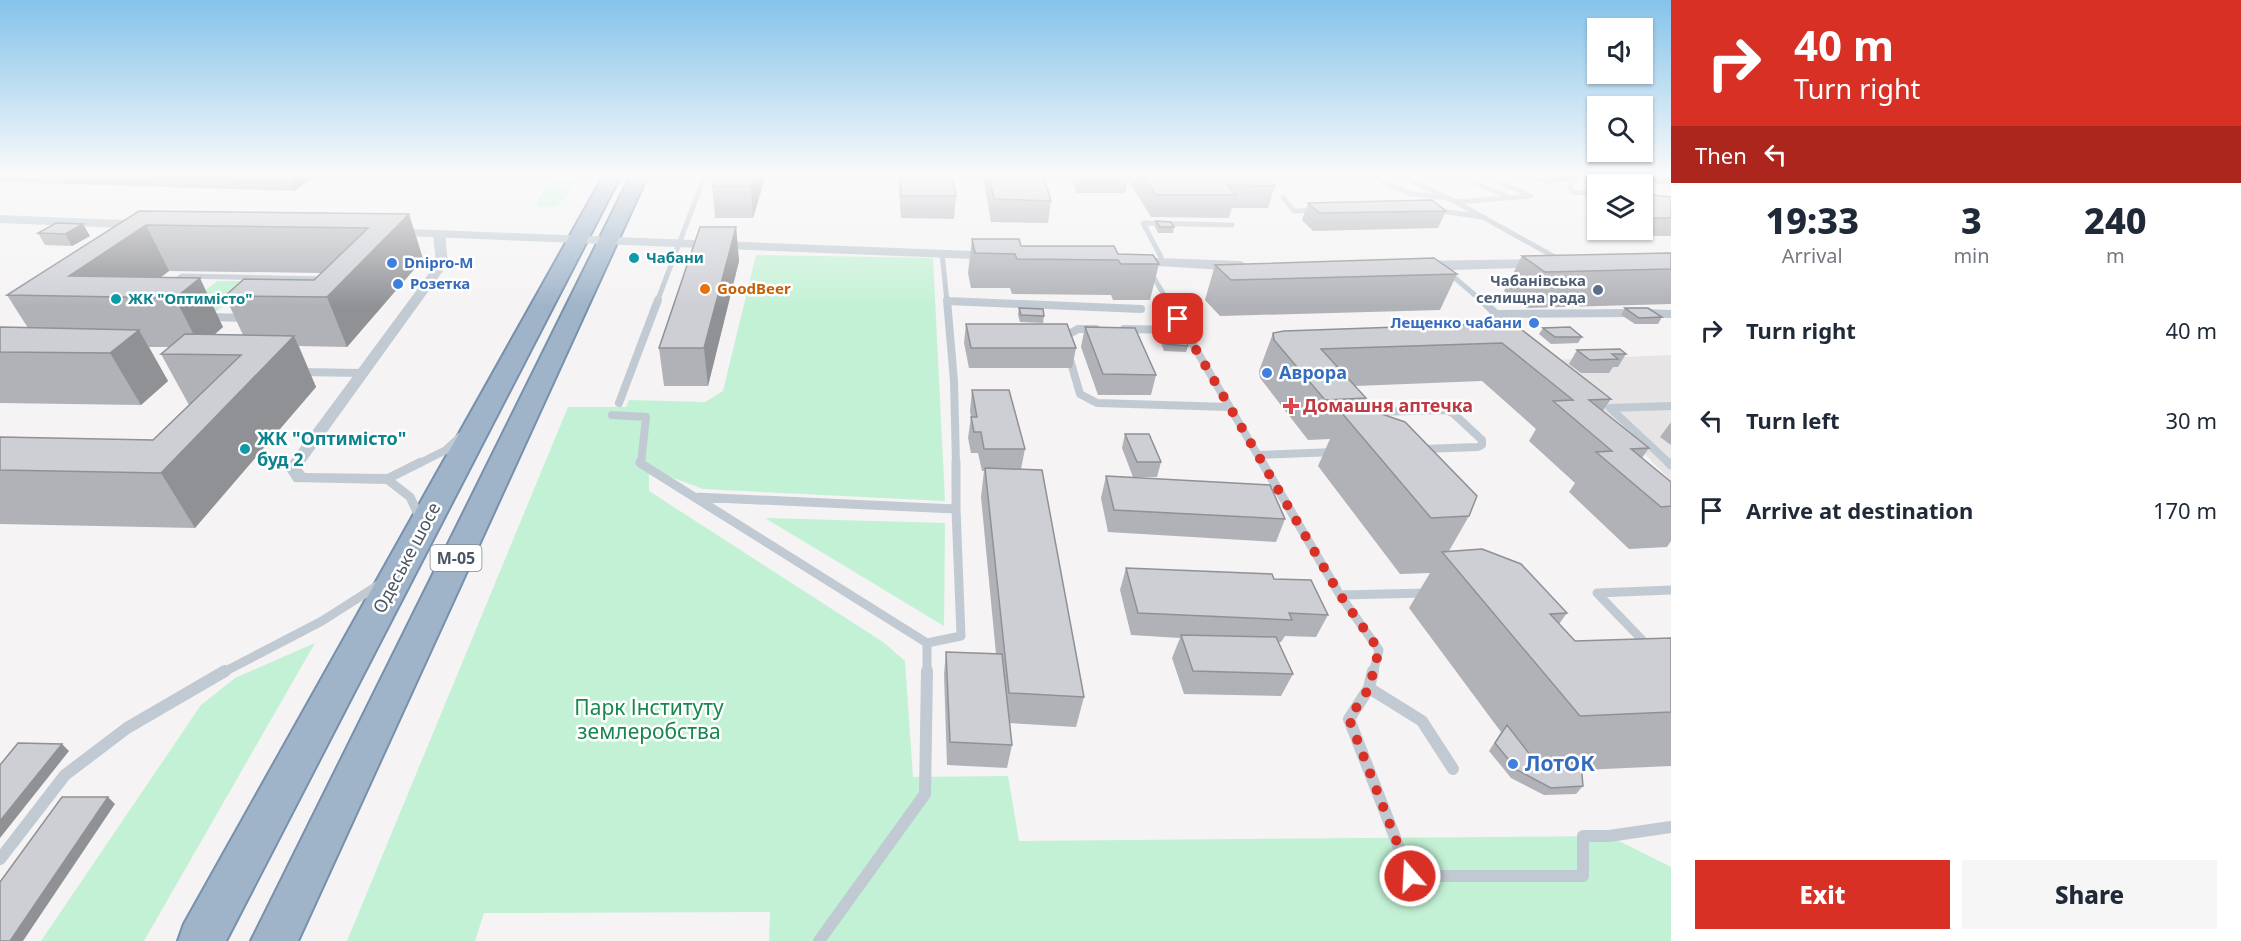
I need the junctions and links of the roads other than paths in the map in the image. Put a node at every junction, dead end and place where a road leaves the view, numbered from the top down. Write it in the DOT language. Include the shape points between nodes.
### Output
graph roads {
  1 [pos="0,219"];
  2 [pos="600,219"];
  3 [pos="609,219"];
  4 [pos="690,219"];
  5 [pos="1488,219"];
  6 [pos="159,225"];
  7 [pos="1232,225"];
  8 [pos="369,231"];
  9 [pos="439,233"];
  10 [pos="595,238"];
  11 [pos="682,242"];
  12 [pos="942,253"];
  13 [pos="1014,256"];
  14 [pos="1161,257"];
  15 [pos="1109,260"];
  16 [pos="1144,262"];
  17 [pos="1573,263"];
  18 [pos="1251,266"];
  19 [pos="1441,266"];
  20 [pos="1396,267"];
  21 [pos="331,279"];
  22 [pos="164,289"];
  23 [pos="948,301"];
  24 [pos="1141,309"];
  25 [pos="1498,314"];
  26 [pos="1671,314"];
  27 [pos="197,317"];
  28 [pos="254,318"];
  29 [pos="1102,329"];
  30 [pos="1113,329"];
  31 [pos="1184,330"];
  32 [pos="1521,340"];
  33 [pos="293,372"];
  34 [pos="361,373"];
  35 [pos="619,403"];
  36 [pos="1229,406"];
  37 [pos="1671,406"];
  38 [pos="612,415"];
  39 [pos="483,416"];
  40 [pos="1377,426"];
  41 [pos="1408,450"];
  42 [pos="1350,452"];
  43 [pos="1258,455"];
  44 [pos="1671,465"];
  45 [pos="387,479"];
  46 [pos="695,497"];
  47 [pos="956,509"];
  48 [pos="423,528"];
  49 [pos="398,573"];
  50 [pos="1671,590"];
  51 [pos="1433,593"];
  52 [pos="1340,595"];
  53 [pos="927,643"];
  54 [pos="1653,651"];
  55 [pos="1369,688"];
  56 [pos="1453,769"];
  57 [pos="1671,827"];
  58 [pos="0,860"];
  59 [pos="201,941"];
  60 [pos="274,941"];
  61 [pos="819,941"];
  1 -- 6 [label="street"];
  2 -- 10 [label="highway, Одеське шосе / М-05"];
  3 -- 10 [label="highway, Одеське шосе / М-05"];
  4 -- 11 [label="lane"];
  5 -- 17 [label="lane"];
  7 -- 14 [label="lane" via="1143,223"];
  8 -- 9 [label="street"];
  9 -- 10 [label="street"];
  9 -- 34 [label="street" via="442,264"];
  10 -- 11 [label="street"];
  10 -- 39 [label="highway, Одеське шосе / М-05"];
  10 -- 60 [label="highway, Одеське шосе / М-05"];
  11 -- 12 [label="street"];
  11 -- 35 [label="lane"];
  12 -- 13 [label="street"];
  12 -- 23 [label="lane"];
  15 -- 16 [label="street"];
  16 -- 18 [label="street"];
  16 -- 31 [label="lane"];
  17 -- 19 [label="street"];
  19 -- 20 [label="street"];
  19 -- 25 [label="lane"];
  21 -- 22 [label="lane" via="182,276"];
  23 -- 24 [label="lane"];
  23 -- 47 [label="lane"];
  25 -- 26 [label="lane"];
  25 -- 32 [label="lane"];
  27 -- 28 [label="lane"];
  29 -- 36 [label="lane" via="1078,329 1064,337 1080,394 1097,403"];
  30 -- 31 [label="lane"];
  31 -- 36 [label="lane"];
  33 -- 34 [label="lane"];
  34 -- 45 [label="street" via="293,468 300,478"];
  36 -- 43 [label="lane"];
  37 -- 44 [label="lane" via="1610,408"];
  38 -- 46 [label="lane" via="646,417 640,463"];
  39 -- 45 [label="lane" via="446,450"];
  39 -- 48 [label="highway, Одеське шосе / М-05"];
  40 -- 41 [label="lane" via="1370,417 1375,412 1439,409 1454,414 1482,440 1478,447"];
  42 -- 43 [label="lane"];
  43 -- 52 [label="lane"];
  45 -- 48 [label="lane" via="410,496"];
  46 -- 47 [label="lane"];
  46 -- 53 [label="lane"];
  47 -- 53 [label="lane" via="961,636"];
  48 -- 49 [label="highway, Одеське шосе / М-05"];
  49 -- 58 [label="lane" via="322,621 237,664 127,728 66,775"];
  49 -- 59 [label="highway, Одеське шосе / М-05"];
  50 -- 54 [label="lane" via="1597,592"];
  51 -- 52 [label="lane"];
  52 -- 55 [label="lane" via="1379,650"];
  53 -- 61 [label="lane" via="925,794"];
  55 -- 56 [label="lane" via="1422,721"];
  55 -- 57 [label="lane" via="1349,719 1410,876 1583,876 1583,836"];
}
